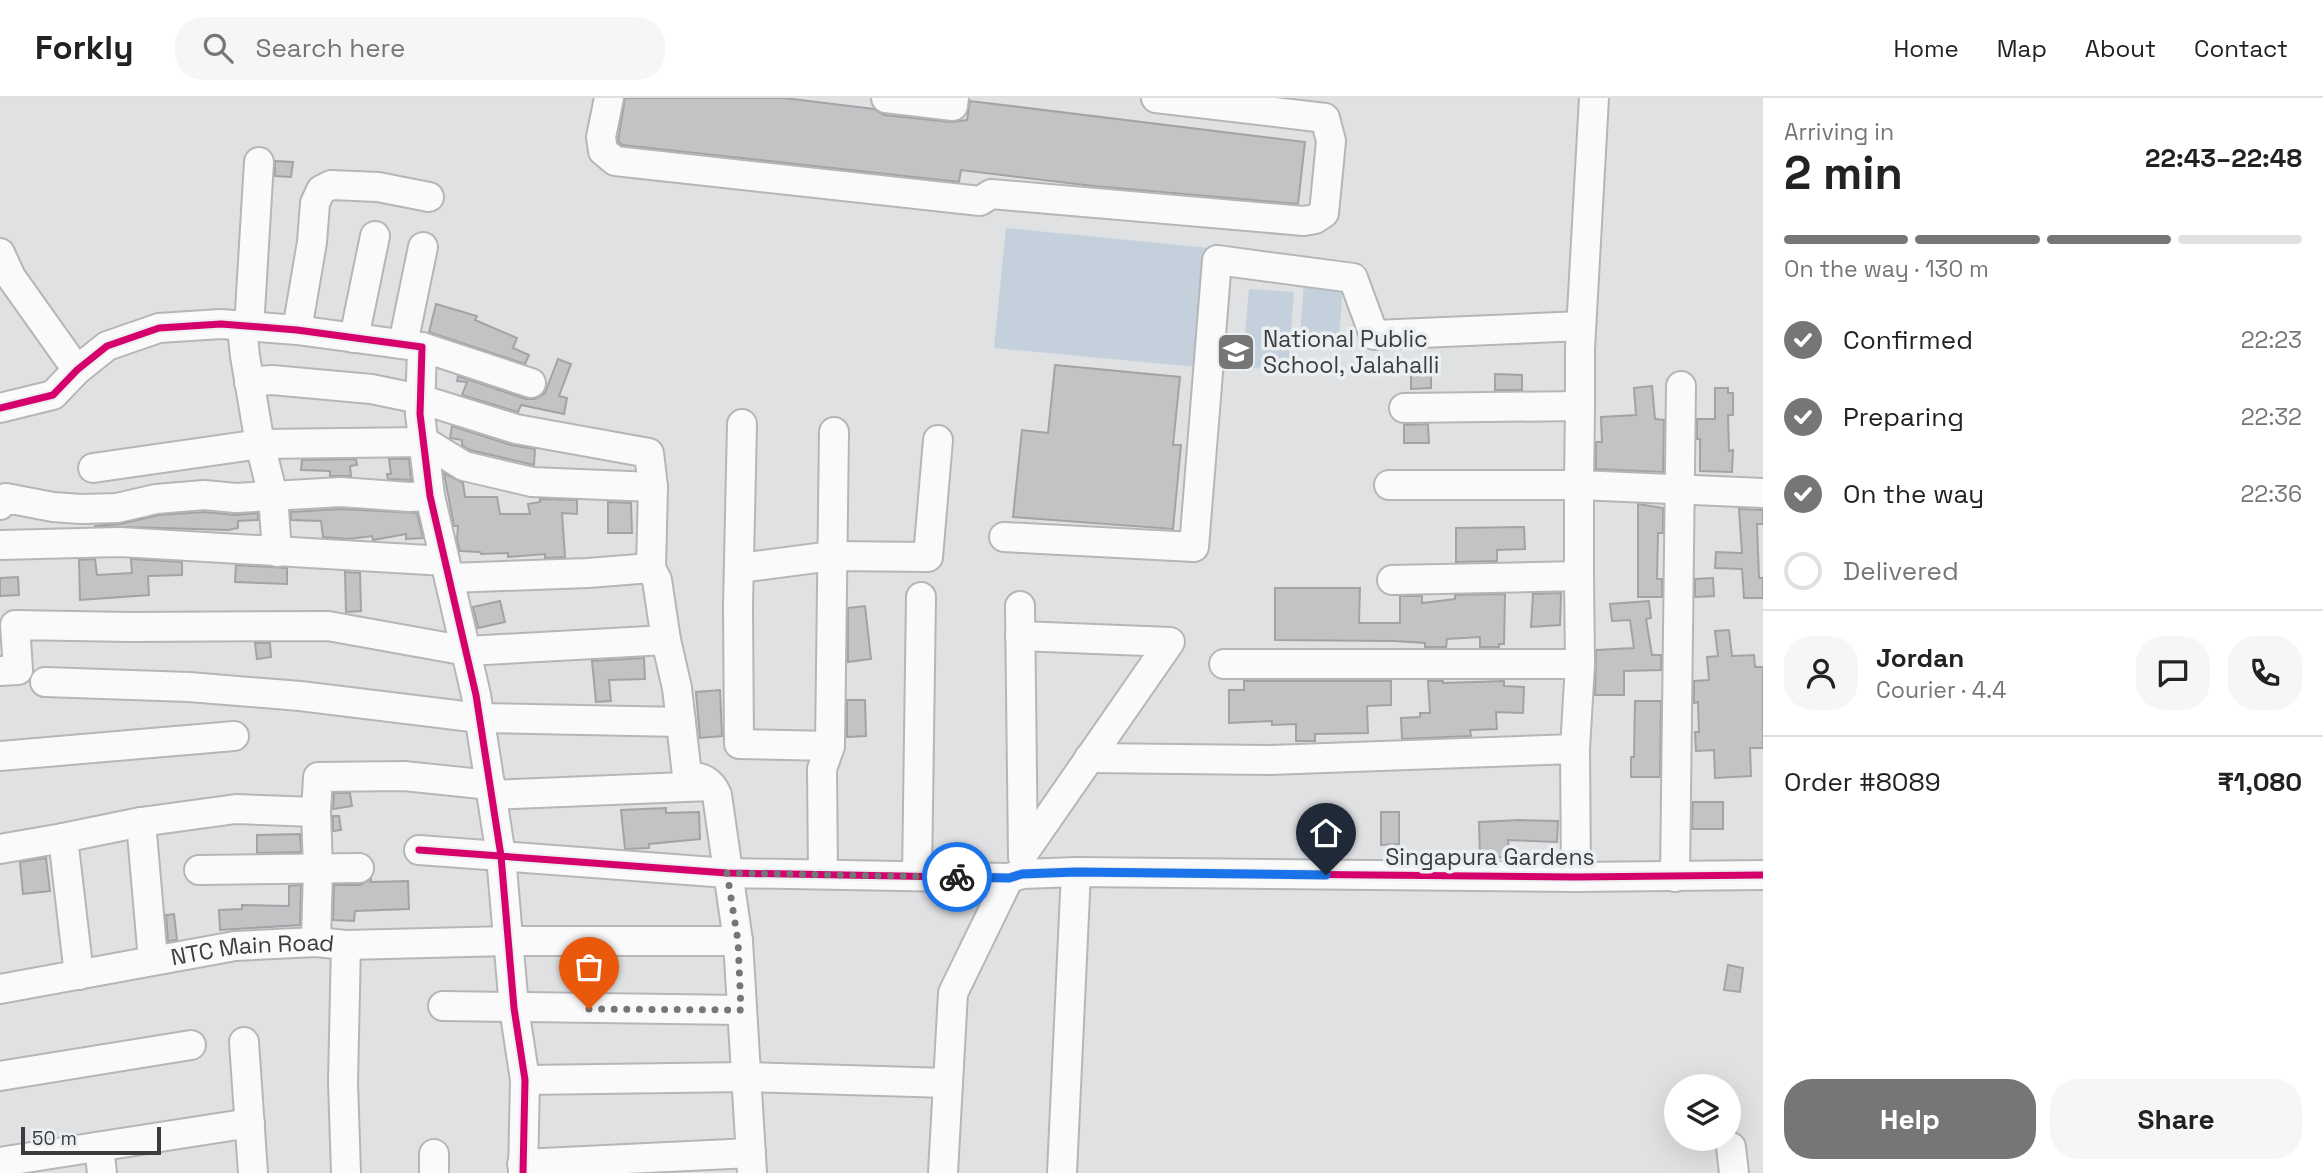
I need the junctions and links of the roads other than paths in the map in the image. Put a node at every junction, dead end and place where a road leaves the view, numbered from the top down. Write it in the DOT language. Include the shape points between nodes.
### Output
graph roads {
  1 [pos="610,98"];
  2 [pos="886,98"];
  3 [pos="954,98"];
  4 [pos="1156,98"];
  5 [pos="1594,98"];
  6 [pos="259,162"];
  7 [pos="429,197"];
  8 [pos="375,236"];
  9 [pos="423,247"];
  10 [pos="0,253"];
  11 [pos="1581,326"];
  12 [pos="246,328"];
  13 [pos="297,330"];
  14 [pos="354,338"];
  15 [pos="413,346"];
  16 [pos="77,370"];
  17 [pos="250,382"];
  18 [pos="531,383"];
  19 [pos="1681,386"];
  20 [pos="420,399"];
  21 [pos="1580,406"];
  22 [pos="0,408"];
  23 [pos="1404,408"];
  24 [pos="742,424"];
  25 [pos="834,432"];
  26 [pos="938,440"];
  27 [pos="425,442"];
  28 [pos="260,444"];
  29 [pos="93,468"];
  30 [pos="1389,485"];
  31 [pos="1579,485"];
  32 [pos="653,487"];
  33 [pos="1680,489"];
  34 [pos="1763,493"];
  35 [pos="273,496"];
  36 [pos="430,496"];
  37 [pos="0,505"];
  38 [pos="1004,537"];
  39 [pos="0,545"];
  40 [pos="277,552"];
  41 [pos="832,556"];
  42 [pos="651,568"];
  43 [pos="739,568"];
  44 [pos="447,569"];
  45 [pos="1579,576"];
  46 [pos="1392,580"];
  47 [pos="921,597"];
  48 [pos="1020,606"];
  49 [pos="1020,636"];
  50 [pos="667,640"];
  51 [pos="467,651"];
  52 [pos="1224,664"];
  53 [pos="1580,664"];
  54 [pos="0,671"];
  55 [pos="45,682"];
  56 [pos="480,718"];
  57 [pos="681,722"];
  58 [pos="234,736"];
  59 [pos="830,746"];
  60 [pos="1575,749"];
  61 [pos="0,756"];
  62 [pos="1089,758"];
  63 [pos="713,786"];
  64 [pos="491,790"];
  65 [pos="316,812"];
  66 [pos="141,822"];
  67 [pos="63,838"];
  68 [pos="0,849"];
  69 [pos="419,850"];
  70 [pos="501,856"];
  71 [pos="359,868"];
  72 [pos="318,869"];
  73 [pos="1018,869"];
  74 [pos="198,870"];
  75 [pos="1076,872"];
  76 [pos="727,873"];
  77 [pos="823,874"];
  78 [pos="1763,875"];
  79 [pos="917,876"];
  80 [pos="1576,877"];
  81 [pos="1675,877"];
  82 [pos="508,941"];
  83 [pos="738,941"];
  84 [pos="316,942"];
  85 [pos="346,945"];
  86 [pos="153,960"];
  87 [pos="79,975"];
  88 [pos="0,989"];
  89 [pos="443,1006"];
  90 [pos="514,1009"];
  91 [pos="741,1010"];
  92 [pos="244,1042"];
  93 [pos="191,1045"];
  94 [pos="0,1076"];
  95 [pos="744,1077"];
  96 [pos="525,1080"];
  97 [pos="948,1083"];
  98 [pos="250,1123"];
  99 [pos="100,1160"];
  100 [pos="751,1163"];
  101 [pos="7,1165"];
  102 [pos="522,1168"];
  103 [pos="253,1173"];
  104 [pos="346,1173"];
  105 [pos="943,1173"];
  106 [pos="1062,1173"];
  1 -- 4 [label="street" via="601,137 603,151 615,161 980,201 991,194 1304,220 1324,214 1331,141 1325,118"];
  2 -- 3 [label="street" via="953,106"];
  5 -- 11 [label="street"];
  6 -- 12 [label="street"];
  7 -- 13 [label="street" via="378,187 331,185 321,190 315,203"];
  8 -- 14 [label="street"];
  9 -- 15 [label="street"];
  10 -- 16 [label="street" via="11,277"];
  11 -- 21 [label="street"];
  11 -- 38 [label="street" via="1374,335 1353,278 1217,260 1194,547"];
  12 -- 13 [label="street"];
  12 -- 16 [label="street" via="221,324 159,328 107,346"];
  12 -- 17 [label="street"];
  13 -- 14 [label="street"];
  14 -- 15 [label="street"];
  15 -- 18 [label="street"];
  15 -- 20 [label="street"];
  16 -- 22 [label="street" via="53,395"];
  17 -- 20 [label="street" via="372,389"];
  17 -- 28 [label="street"];
  19 -- 33 [label="street"];
  20 -- 27 [label="street"];
  20 -- 32 [label="street" via="516,429 649,453"];
  21 -- 23 [label="street"];
  21 -- 31 [label="street"];
  24 -- 43 [label="street"];
  25 -- 41 [label="street"];
  26 -- 41 [label="street" via="928,558"];
  27 -- 28 [label="street"];
  27 -- 32 [label="street" via="464,466 532,482"];
  27 -- 36 [label="street"];
  28 -- 29 [label="street"];
  28 -- 35 [label="street"];
  30 -- 31 [label="street"];
  31 -- 33 [label="street"];
  31 -- 45 [label="street"];
  32 -- 42 [label="street"];
  33 -- 34 [label="street"];
  33 -- 81 [label="street"];
  35 -- 36 [label="street" via="341,492"];
  35 -- 37 [label="street" via="204,495 97,509 6,498"];
  35 -- 40 [label="street"];
  36 -- 44 [label="street"];
  39 -- 40 [label="street" via="120,542"];
  40 -- 44 [label="street"];
  41 -- 43 [label="street"];
  41 -- 59 [label="street"];
  42 -- 44 [label="street" via="588,573"];
  42 -- 50 [label="street"];
  43 -- 59 [label="street" via="739,744"];
  44 -- 51 [label="street"];
  45 -- 46 [label="street"];
  45 -- 53 [label="street"];
  47 -- 79 [label="street"];
  48 -- 49 [label="street"];
  49 -- 62 [label="street" via="1170,642"];
  49 -- 73 [label="street"];
  50 -- 51 [label="street"];
  50 -- 57 [label="street"];
  51 -- 54 [label="street" via="328,626 15,625 18,670"];
  51 -- 56 [label="street"];
  52 -- 53 [label="street"];
  53 -- 60 [label="street"];
  55 -- 56 [label="street" via="217,689"];
  56 -- 57 [label="street"];
  56 -- 64 [label="street"];
  57 -- 63 [label="street" via="687,775 705,778"];
  58 -- 61 [label="street"];
  59 -- 77 [label="street" via="822,769"];
  60 -- 62 [label="street" via="1269,760"];
  60 -- 80 [label="street"];
  62 -- 73 [label="street"];
  63 -- 64 [label="street"];
  63 -- 76 [label="street"];
  64 -- 65 [label="street" via="404,776 318,777"];
  64 -- 70 [label="street"];
  65 -- 66 [label="street" via="236,809"];
  65 -- 72 [label="street"];
  66 -- 67 [label="street"];
  66 -- 86 [label="street"];
  67 -- 68 [label="street"];
  67 -- 87 [label="street"];
  69 -- 70 [label="street, Singapura Gardens"];
  70 -- 76 [label="street, Singapura Gardens"];
  70 -- 82 [label="street"];
  71 -- 72 [label="street"];
  72 -- 74 [label="street"];
  72 -- 84 [label="street"];
  73 -- 75 [label="street, Singapura Gardens"];
  73 -- 79 [label="street, Singapura Gardens"];
  73 -- 97 [label="street" via="953,993"];
  75 -- 80 [label="street, Singapura Gardens"];
  75 -- 106 [label="street"];
  76 -- 77 [label="street, Singapura Gardens"];
  76 -- 83 [label="street"];
  77 -- 79 [label="street, Singapura Gardens"];
  78 -- 81 [label="street, Singapura Gardens"];
  80 -- 81 [label="street, Singapura Gardens"];
  82 -- 83 [label="street, NTC Main Road"];
  82 -- 85 [label="street, NTC Main Road"];
  82 -- 90 [label="street"];
  83 -- 91 [label="street"];
  84 -- 85 [label="street, NTC Main Road"];
  84 -- 86 [label="street, NTC Main Road" via="236,946"];
  85 -- 104 [label="street"];
  86 -- 87 [label="street, NTC Main Road"];
  87 -- 88 [label="street, NTC Main Road"];
  89 -- 90 [label="street"];
  90 -- 91 [label="street"];
  90 -- 96 [label="street"];
  91 -- 95 [label="street"];
  92 -- 98 [label="street"];
  93 -- 94 [label="street"];
  95 -- 96 [label="street"];
  95 -- 97 [label="street"];
  95 -- 100 [label="street"];
  96 -- 102 [label="street"];
  97 -- 105 [label="street"];
  98 -- 99 [label="street"];
  98 -- 103 [label="street"];
  99 -- 101 [label="street"];
  100 -- 102 [label="street"];
}
